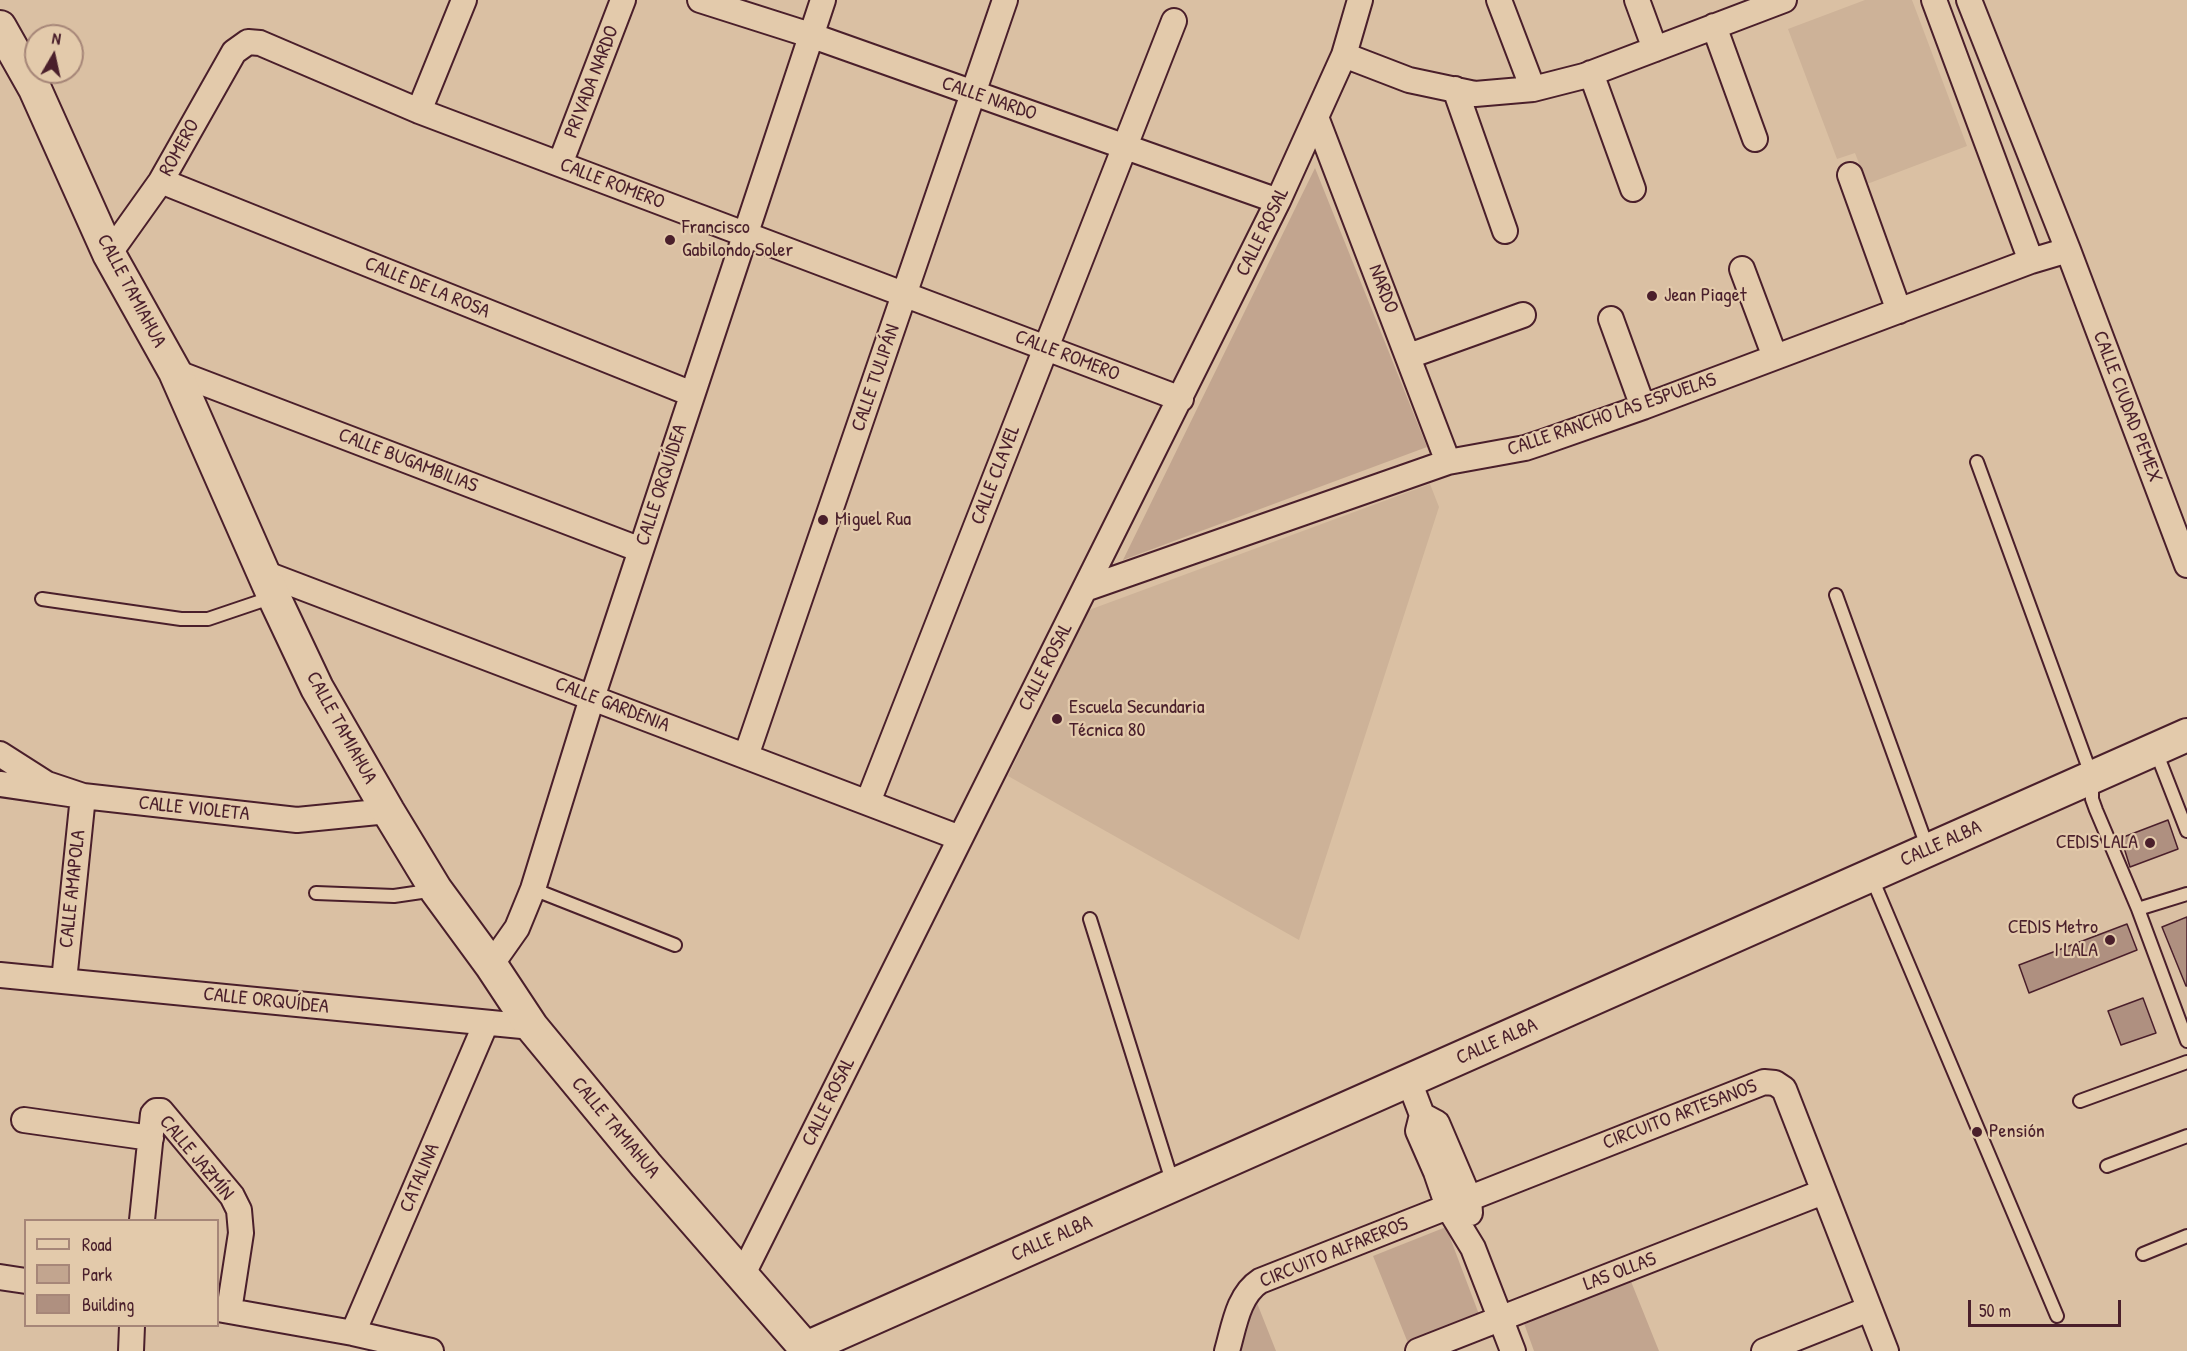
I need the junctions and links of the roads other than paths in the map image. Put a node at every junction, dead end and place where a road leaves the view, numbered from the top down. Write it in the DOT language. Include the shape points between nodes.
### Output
graph roads {
  1 [pos="464,0"];
  2 [pos="623,0"];
  3 [pos="700,0"];
  4 [pos="823,0"];
  5 [pos="1005,0"];
  6 [pos="1360,0"];
  7 [pos="1499,0"];
  8 [pos="1637,0"];
  9 [pos="1784,0"];
  10 [pos="1934,0"];
  11 [pos="1969,0"];
  12 [pos="1173,21"];
  13 [pos="1714,26"];
  14 [pos="0,27"];
  15 [pos="810,35"];
  16 [pos="248,42"];
  17 [pos="1655,49"];
  18 [pos="1344,55"];
  19 [pos="1591,73"];
  20 [pos="1455,89"];
  21 [pos="1533,89"];
  22 [pos="974,94"];
  23 [pos="419,111"];
  24 [pos="1316,117"];
  25 [pos="1755,139"];
  26 [pos="1124,147"];
  27 [pos="560,164"];
  28 [pos="1850,175"];
  29 [pos="161,181"];
  30 [pos="1633,189"];
  31 [pos="1278,201"];
  32 [pos="1505,231"];
  33 [pos="744,234"];
  34 [pos="2068,250"];
  35 [pos="109,254"];
  36 [pos="2031,261"];
  37 [pos="1742,269"];
  38 [pos="905,295"];
  39 [pos="1899,311"];
  40 [pos="1523,315"];
  41 [pos="1611,319"];
  42 [pos="1046,348"];
  43 [pos="1409,356"];
  44 [pos="1775,357"];
  45 [pos="175,372"];
  46 [pos="692,394"];
  47 [pos="1181,399"];
  48 [pos="1643,407"];
  49 [pos="1448,462"];
  50 [pos="1977,462"];
  51 [pos="641,550"];
  52 [pos="2187,565"];
  53 [pos="269,585"];
  54 [pos="1085,589"];
  55 [pos="1836,595"];
  56 [pos="42,599"];
  57 [pos="592,698"];
  58 [pos="2187,735"];
  59 [pos="2155,749"];
  60 [pos="0,754"];
  61 [pos="746,756"];
  62 [pos="2092,777"];
  63 [pos="0,784"];
  64 [pos="83,796"];
  65 [pos="868,802"];
  66 [pos="387,811"];
  67 [pos="2187,831"];
  68 [pos="960,838"];
  69 [pos="1928,850"];
  70 [pos="1871,875"];
  71 [pos="533,889"];
  72 [pos="436,890"];
  73 [pos="316,893"];
  74 [pos="2187,894"];
  75 [pos="2138,909"];
  76 [pos="1090,918"];
  77 [pos="675,945"];
  78 [pos="491,965"];
  79 [pos="0,975"];
  80 [pos="64,981"];
  81 [pos="486,1023"];
  82 [pos="531,1027"];
  83 [pos="2187,1041"];
  84 [pos="2187,1062"];
  85 [pos="1408,1081"];
  86 [pos="2080,1101"];
  87 [pos="24,1120"];
  88 [pos="2187,1136"];
  89 [pos="151,1138"];
  90 [pos="2107,1166"];
  91 [pos="1174,1185"];
  92 [pos="1824,1192"];
  93 [pos="1459,1202"];
  94 [pos="142,1219"];
  95 [pos="2187,1236"];
  96 [pos="2143,1254"];
  97 [pos="742,1276"];
  98 [pos="0,1277"];
  99 [pos="24,1281"];
  100 [pos="1869,1309"];
  101 [pos="223,1310"];
  102 [pos="2056,1316"];
  103 [pos="1500,1319"];
  104 [pos="132,1327"];
  105 [pos="353,1333"];
  106 [pos="807,1350"];
  107 [pos="131,1351"];
  108 [pos="431,1351"];
  109 [pos="1227,1351"];
  110 [pos="1418,1351"];
  111 [pos="1513,1351"];
  112 [pos="1765,1351"];
  113 [pos="1886,1351"];
  1 -- 23 [label="street"];
  2 -- 27 [label="street, PRIVADA NARDO"];
  3 -- 15 [label="street, CALLE NARDO"];
  4 -- 15 [label="street, CALLE ORQUÍDEA"];
  5 -- 22 [label="street, CALLE TULIPÁN"];
  6 -- 18 [label="street, CALLE ROSAL"];
  7 -- 21 [label="street"];
  8 -- 17 [label="street"];
  9 -- 13 [label="street"];
  10 -- 36 [label="street"];
  11 -- 34 [label="street, CALLE CIUDAD PEMEX"];
  12 -- 26 [label="street, CALLE CLAVEL"];
  13 -- 17 [label="street"];
  13 -- 25 [label="street"];
  14 -- 35 [label="street, CALLE TAMIAHUA" via="35,89"];
  15 -- 22 [label="street, CALLE NARDO"];
  15 -- 33 [label="street, CALLE ORQUÍDEA"];
  16 -- 23 [label="street, CALLE ROMERO" via="271,46"];
  16 -- 29 [label="street, ROMERO" via="234,52"];
  17 -- 19 [label="street"];
  18 -- 20 [label="street" via="1409,80"];
  18 -- 24 [label="street, CALLE ROSAL"];
  19 -- 21 [label="street"];
  19 -- 30 [label="street"];
  20 -- 21 [label="street" via="1475,93"];
  20 -- 32 [label="street"];
  22 -- 26 [label="street, CALLE NARDO"];
  22 -- 38 [label="street, CALLE TULIPÁN"];
  23 -- 27 [label="street, CALLE ROMERO"];
  24 -- 31 [label="street, CALLE ROSAL"];
  24 -- 43 [label="street, NARDO"];
  26 -- 31 [label="street, CALLE NARDO"];
  26 -- 42 [label="street, CALLE CLAVEL"];
  27 -- 33 [label="street, CALLE ROMERO"];
  28 -- 39 [label="street"];
  29 -- 35 [label="street, ROMERO"];
  29 -- 46 [label="street, CALLE DE LA ROSA"];
  31 -- 47 [label="street, CALLE ROSAL"];
  33 -- 38 [label="street, CALLE ROMERO"];
  33 -- 46 [label="street, CALLE ORQUÍDEA"];
  34 -- 36 [label="street"];
  34 -- 52 [label="street, CALLE CIUDAD PEMEX"];
  35 -- 45 [label="street, CALLE TAMIAHUA"];
  36 -- 39 [label="street, CALLE RANCHO LAS ESPUELAS"];
  37 -- 44 [label="street"];
  38 -- 42 [label="street, CALLE ROMERO"];
  38 -- 61 [label="street, CALLE TULIPÁN"];
  39 -- 44 [label="street, CALLE RANCHO LAS ESPUELAS"];
  40 -- 43 [label="street"];
  41 -- 48 [label="street"];
  42 -- 47 [label="street, CALLE ROMERO"];
  42 -- 65 [label="street, CALLE CLAVEL"];
  43 -- 49 [label="street, NARDO"];
  44 -- 48 [label="street, CALLE RANCHO LAS ESPUELAS"];
  45 -- 51 [label="street, CALLE BUGAMBILIAS"];
  45 -- 53 [label="street, CALLE TAMIAHUA"];
  46 -- 51 [label="street, CALLE ORQUÍDEA"];
  47 -- 54 [label="street, CALLE ROSAL"];
  48 -- 49 [label="street, CALLE RANCHO LAS ESPUELAS" via="1525,448"];
  49 -- 54 [label="street, CALLE RANCHO LAS ESPUELAS"];
  50 -- 62 [label="lane"];
  51 -- 57 [label="street, CALLE ORQUÍDEA"];
  53 -- 56 [label="lane" via="208,619 181,619"];
  53 -- 57 [label="street, CALLE GARDENIA"];
  53 -- 66 [label="street, CALLE TAMIAHUA" via="317,688"];
  54 -- 68 [label="street, CALLE ROSAL"];
  55 -- 69 [label="lane"];
  57 -- 61 [label="street, CALLE GARDENIA"];
  57 -- 71 [label="street, CALLE ORQUÍDEA"];
  58 -- 59 [label="street, CALLE ALBA"];
  59 -- 62 [label="street, CALLE ALBA"];
  59 -- 67 [label="lane"];
  60 -- 64 [label="street" via="47,784"];
  61 -- 65 [label="street, CALLE GARDENIA"];
  62 -- 69 [label="street, CALLE ALBA"];
  62 -- 75 [label="lane" via="2092,799"];
  63 -- 64 [label="street, CALLE VIOLETA"];
  64 -- 66 [label="street, CALLE VIOLETA" via="297,820"];
  64 -- 80 [label="street, CALLE AMAPOLA"];
  65 -- 68 [label="street, CALLE GARDENIA"];
  66 -- 72 [label="street, CALLE TAMIAHUA"];
  68 -- 97 [label="street, CALLE ROSAL"];
  69 -- 70 [label="street, CALLE ALBA"];
  70 -- 85 [label="street, CALLE ALBA"];
  70 -- 102 [label="lane"];
  71 -- 77 [label="lane"];
  71 -- 78 [label="street, CALLE ORQUÍDEA" via="517,928"];
  72 -- 73 [label="lane" via="394,896"];
  72 -- 78 [label="street, CALLE TAMIAHUA"];
  74 -- 75 [label="lane"];
  75 -- 83 [label="lane"];
  76 -- 91 [label="lane"];
  78 -- 82 [label="street, CALLE TAMIAHUA"];
  79 -- 80 [label="street, CALLE ORQUÍDEA"];
  80 -- 81 [label="street, CALLE ORQUÍDEA"];
  81 -- 82 [label="street, CALLE ORQUÍDEA"];
  81 -- 105 [label="street, CATALINA"];
  82 -- 97 [label="street, CALLE TAMIAHUA"];
  84 -- 86 [label="lane"];
  85 -- 91 [label="street, CALLE ALBA"];
  85 -- 93 [label="street" via="1422,1115 1437,1123"];
  87 -- 89 [label="street"];
  88 -- 90 [label="lane"];
  89 -- 94 [label="street"];
  89 -- 101 [label="street, CALLE JAZMÍN" via="153,1114 165,1113 232,1196 238,1210 241,1233"];
  91 -- 106 [label="street, CALLE ALBA"];
  92 -- 93 [label="street, CIRCUITO ARTESANOS" via="1784,1089 1764,1082"];
  92 -- 100 [label="street, CIRCUITO ARTESANOS"];
  92 -- 103 [label="street, LAS OLLAS"];
  93 -- 103 [label="street"];
  93 -- 109 [label="street, CIRCUITO ALFAREROS" via="1249,1288"];
  95 -- 96 [label="lane"];
  97 -- 106 [label="street, CALLE TAMIAHUA"];
  98 -- 99 [label="street"];
  100 -- 112 [label="street"];
  100 -- 113 [label="street, CIRCUITO ARTESANOS"];
  101 -- 105 [label="street"];
  103 -- 110 [label="street, LAS OLLAS"];
  103 -- 111 [label="street"];
  104 -- 107 [label="street"];
  105 -- 108 [label="street"];
}
